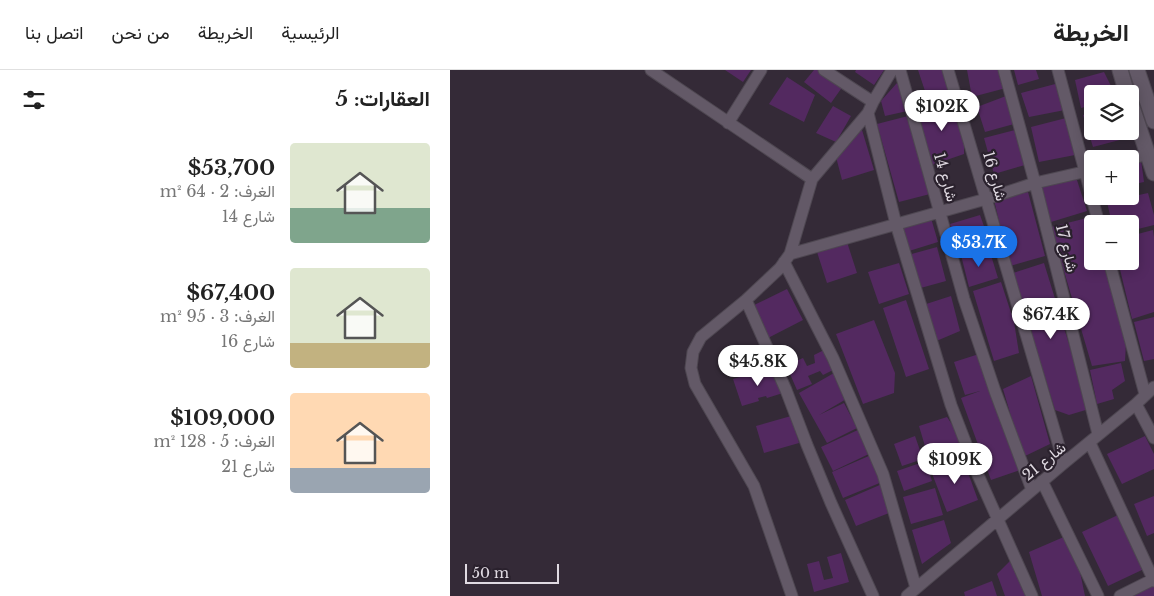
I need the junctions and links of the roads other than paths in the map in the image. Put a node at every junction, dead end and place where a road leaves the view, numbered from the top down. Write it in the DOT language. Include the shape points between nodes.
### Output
graph roads {
  1 [pos="650,70"];
  2 [pos="761,70"];
  3 [pos="824,70"];
  4 [pos="892,70"];
  5 [pos="900,70"];
  6 [pos="948,70"];
  7 [pos="1004,70"];
  8 [pos="1058,70"];
  9 [pos="1120,70"];
  10 [pos="1136,70"];
  11 [pos="1125,85"];
  12 [pos="870,108"];
  13 [pos="1154,121"];
  14 [pos="728,123"];
  15 [pos="1139,128"];
  16 [pos="1148,154"];
  17 [pos="1084,155"];
  18 [pos="1139,156"];
  19 [pos="1084,172"];
  20 [pos="1154,173"];
  21 [pos="812,179"];
  22 [pos="1036,183"];
  23 [pos="986,199"];
  24 [pos="941,212"];
  25 [pos="896,224"];
  26 [pos="787,258"];
  27 [pos="1112,270"];
  28 [pos="746,300"];
  29 [pos="1149,390"];
  30 [pos="1136,404"];
  31 [pos="1098,434"];
  32 [pos="1154,438"];
  33 [pos="1090,443"];
  34 [pos="1064,463"];
  35 [pos="1042,481"];
  36 [pos="1032,490"];
  37 [pos="998,518"];
  38 [pos="1154,580"];
  39 [pos="912,592"];
  40 [pos="792,596"];
  41 [pos="873,596"];
  42 [pos="1032,596"];
  43 [pos="1098,596"];
  44 [pos="1120,596"];
  1 -- 14 [label="street"];
  2 -- 14 [label="street"];
  3 -- 12 [label="street"];
  4 -- 12 [label="street"];
  5 -- 24 [label="street, شارع 14"];
  6 -- 23 [label="street, شارع 16"];
  7 -- 22 [label="street, شارع 17"];
  8 -- 17 [label="street"];
  9 -- 11 [label="street"];
  10 -- 13 [label="street"];
  12 -- 21 [label="street"];
  12 -- 25 [label="street"];
  14 -- 21 [label="street"];
  15 -- 16 [label="street"];
  16 -- 18 [label="street"];
  16 -- 20 [label="street"];
  19 -- 22 [label="street"];
  21 -- 26 [label="street"];
  22 -- 23 [label="street"];
  22 -- 31 [label="street, شارع 17"];
  23 -- 24 [label="street"];
  23 -- 34 [label="street, شارع 16"];
  24 -- 25 [label="street"];
  24 -- 36 [label="street, شارع 14" via="967,308"];
  25 -- 26 [label="street"];
  25 -- 37 [label="street" via="951,405"];
  26 -- 28 [label="street"];
  26 -- 39 [label="street" via="883,474"];
  27 -- 29 [label="street"];
  28 -- 40 [label="street" via="701,337 691,368 695,384 754,486"];
  28 -- 41 [label="street"];
  29 -- 30 [label="street, شارع 21"];
  30 -- 31 [label="street, شارع 21"];
  30 -- 32 [label="street"];
  31 -- 33 [label="street, شارع 21"];
  33 -- 34 [label="street, شارع 21"];
  33 -- 38 [label="street"];
  34 -- 35 [label="street, شارع 21"];
  35 -- 36 [label="street, شارع 21"];
  35 -- 43 [label="street"];
  36 -- 37 [label="street, شارع 21"];
  37 -- 39 [label="street, شارع 21"];
  37 -- 42 [label="street"];
  38 -- 44 [label="street"];
}
